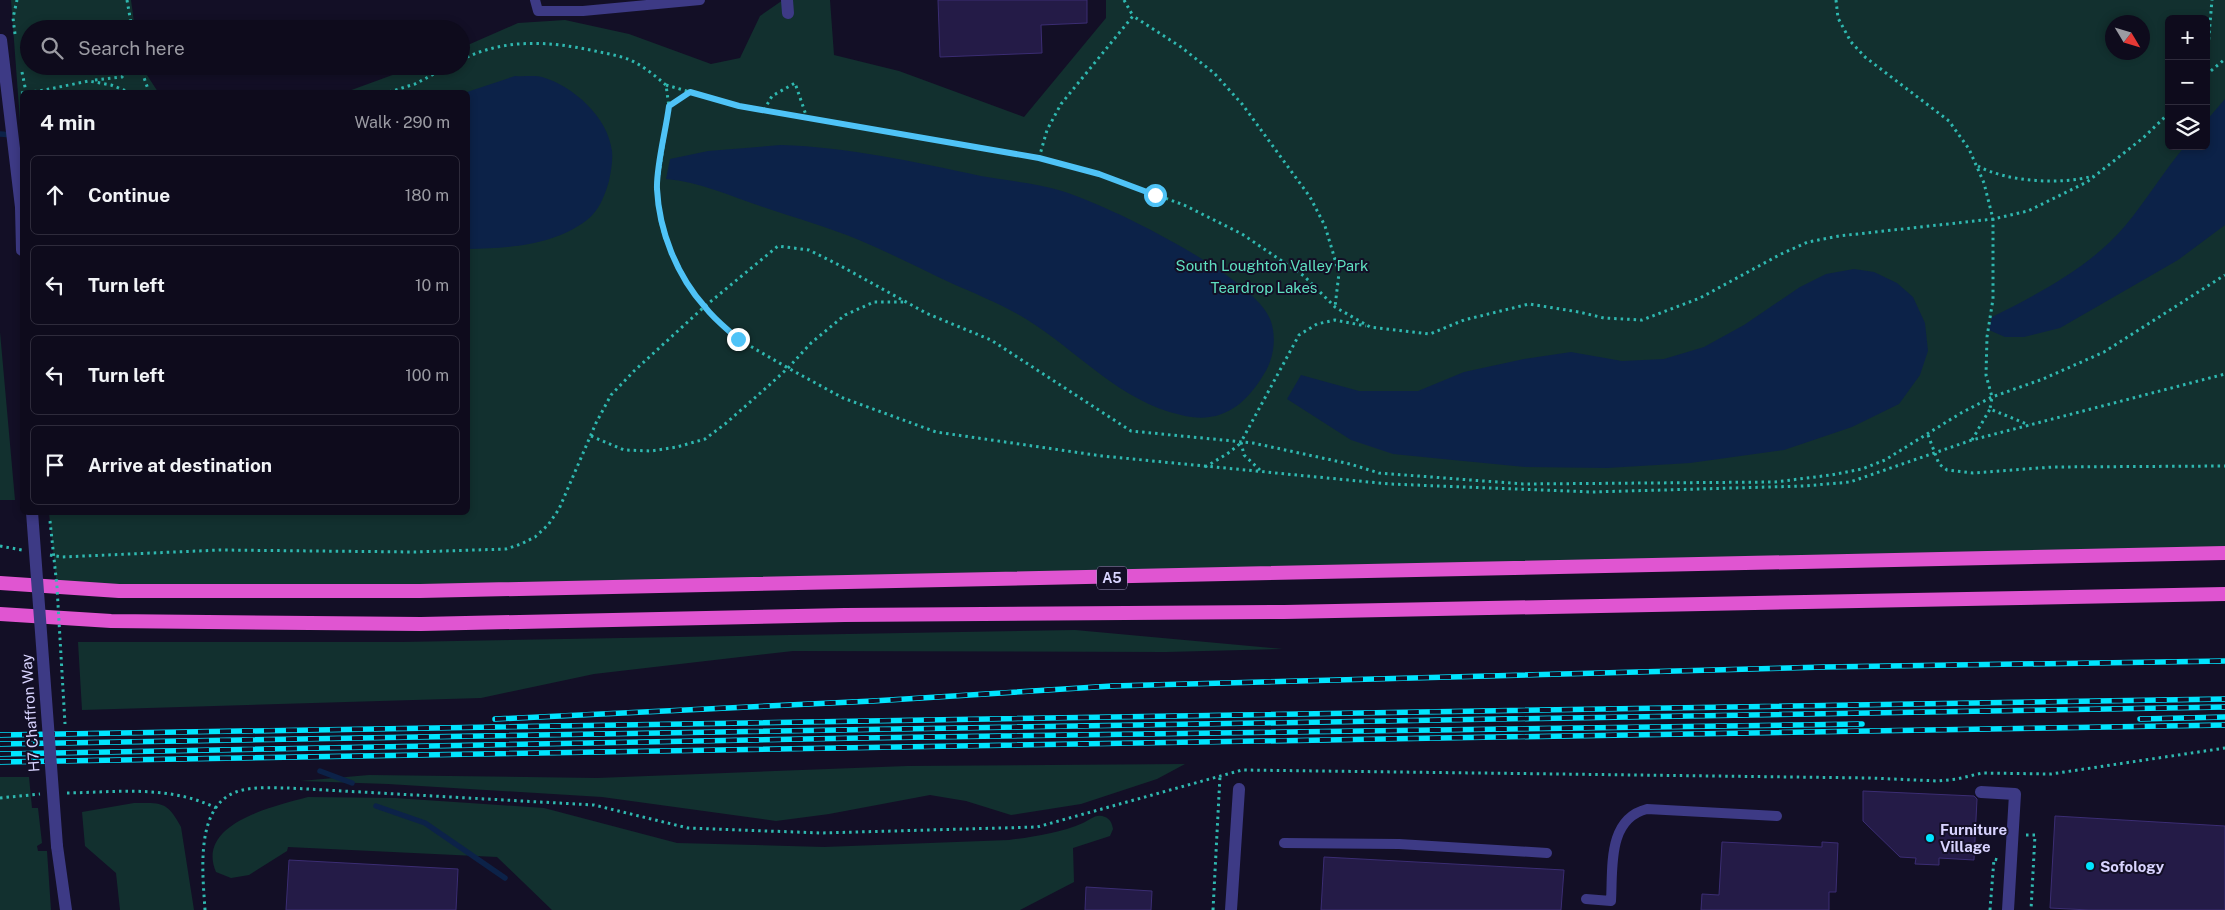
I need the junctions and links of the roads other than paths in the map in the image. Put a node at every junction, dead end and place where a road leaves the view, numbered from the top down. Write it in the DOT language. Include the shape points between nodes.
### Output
graph roads {
  1 [pos="534,0"];
  2 [pos="700,0"];
  3 [pos="0,37"];
  4 [pos="20,199"];
  5 [pos="32,515"];
  6 [pos="2225,553"];
  7 [pos="0,583"];
  8 [pos="2225,594"];
  9 [pos="0,614"];
  10 [pos="1239,789"];
  11 [pos="1981,792"];
  12 [pos="1777,816"];
  13 [pos="1284,843"];
  14 [pos="1547,853"];
  15 [pos="1586,899"];
  16 [pos="66,910"];
  17 [pos="1231,910"];
  18 [pos="2008,910"];
  1 -- 2 [label="lane" via="538,10 583,11"];
  3 -- 4 [label="street, bridge"];
  5 -- 16 [label="street, H7 Chaffron Way, bridge" via="57,846"];
  6 -- 7 [label="highway, A5" via="420,592 120,591"];
  8 -- 9 [label="highway" via="421,624 111,621"];
  10 -- 17 [label="street"];
  11 -- 18 [label="street" via="2015,794"];
  12 -- 15 [label="lane" via="1647,809 1636,812 1620,828 1616,840 1611,901"];
  13 -- 14 [label="lane" via="1400,844"];
}
